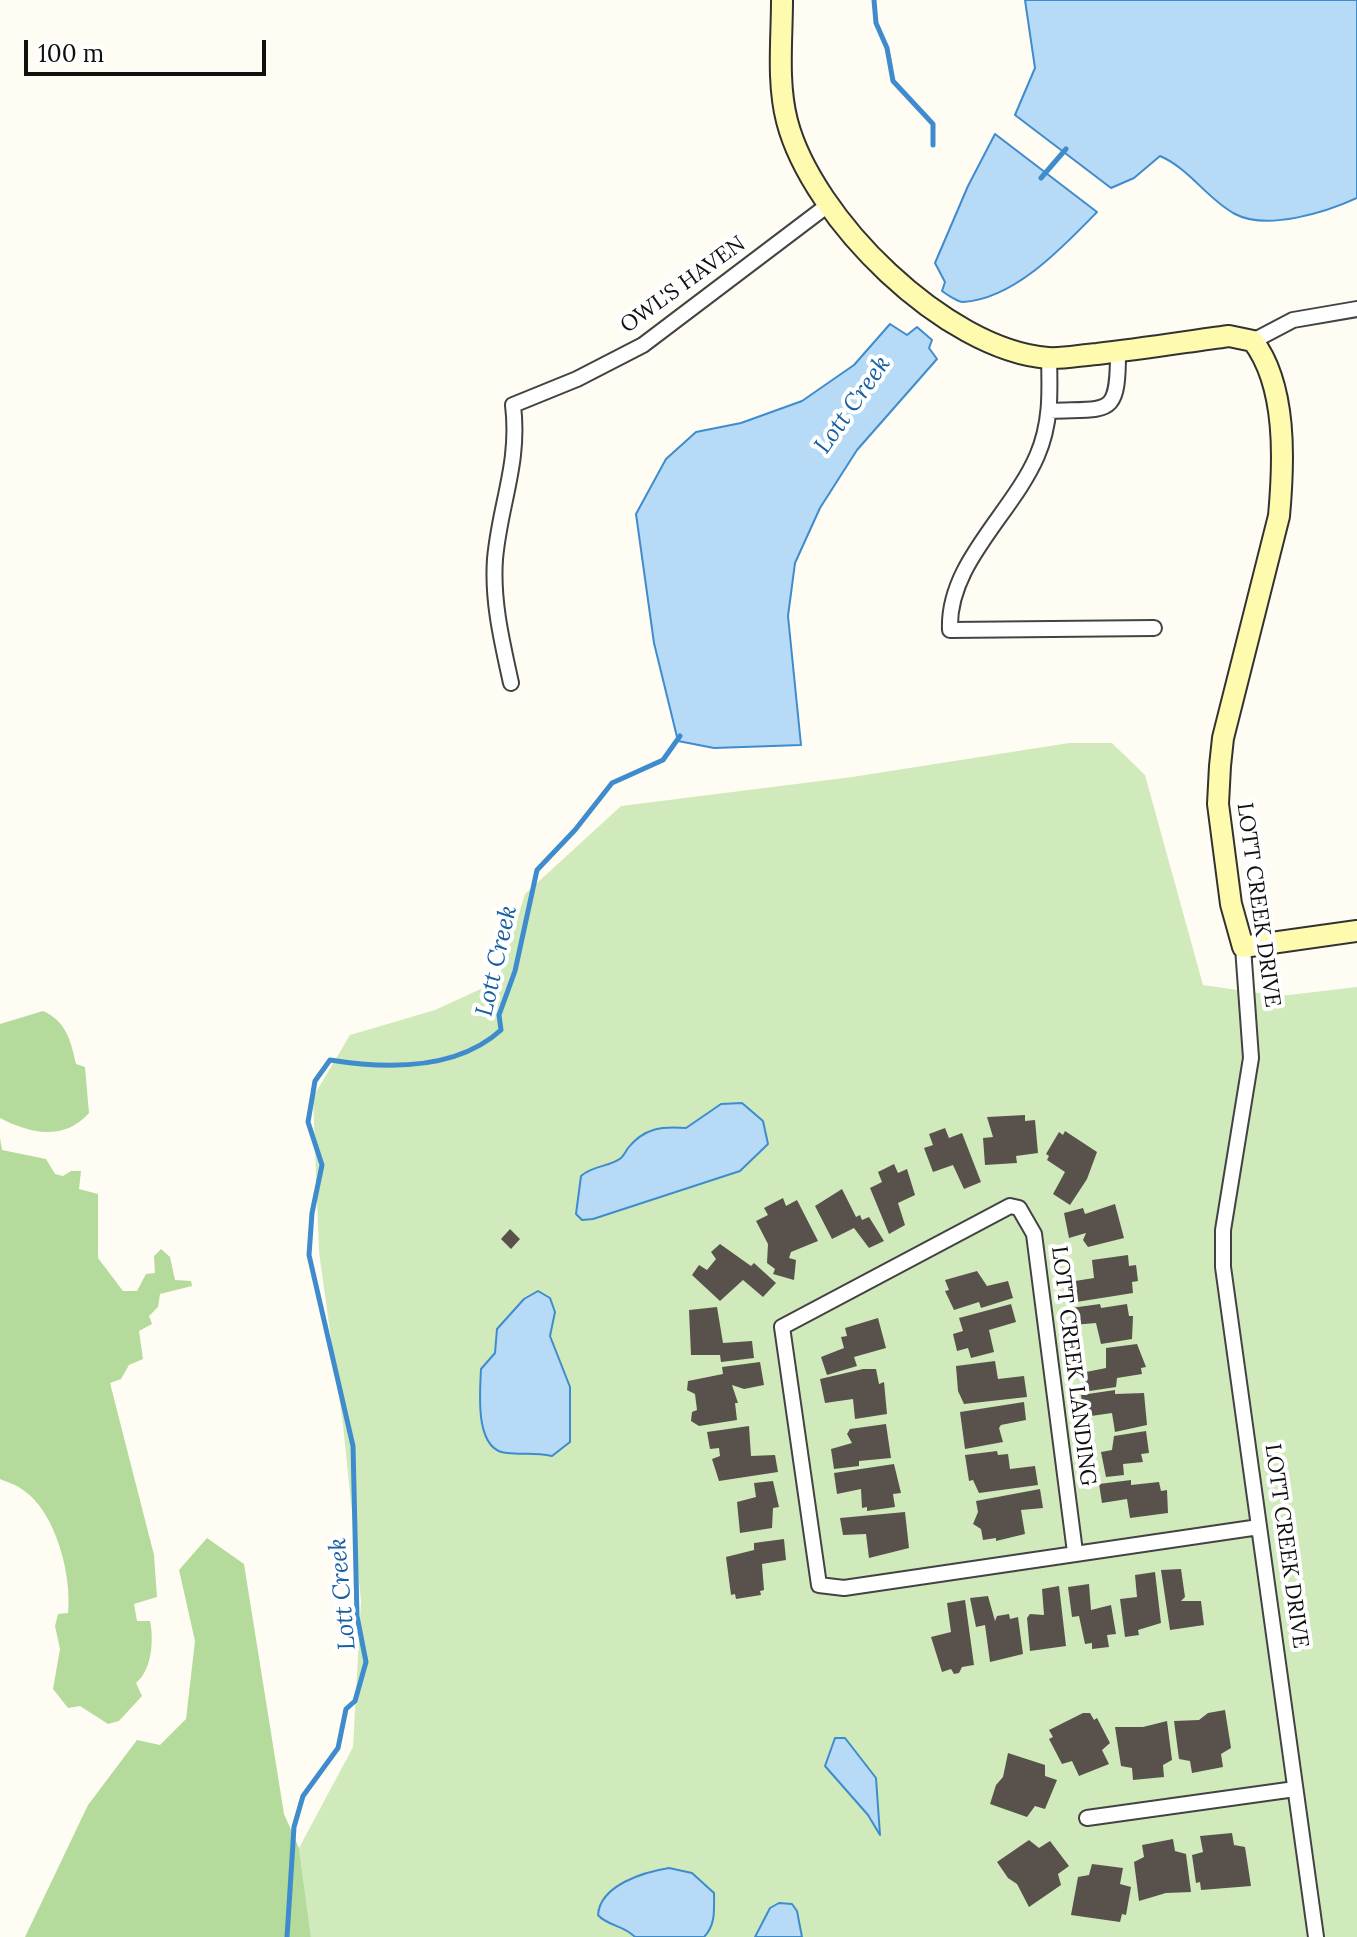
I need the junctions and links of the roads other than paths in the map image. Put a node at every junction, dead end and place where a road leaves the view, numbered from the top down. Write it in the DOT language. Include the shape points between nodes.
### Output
graph roads {
  1 [pos="782,0"];
  2 [pos="828,205"];
  3 [pos="1357,309"];
  4 [pos="1253,341"];
  5 [pos="1118,352"];
  6 [pos="1049,358"];
  7 [pos="1050,411"];
  8 [pos="1154,628"];
  9 [pos="511,683"];
  10 [pos="1357,931"];
  11 [pos="1243,947"];
  12 [pos="1259,1527"];
  13 [pos="1075,1552"];
  14 [pos="1295,1789"];
  15 [pos="1087,1818"];
  16 [pos="1316,1937"];
  1 -- 2 [label="street" via="781,76 787,120 800,159"];
  2 -- 6 [label="street" via="897,281 940,317 984,341"];
  2 -- 9 [label="street, OWL'S HAVEN" via="643,345 513,405 517,440 495,560 496,615"];
  3 -- 4 [label="street" via="1293,320"];
  4 -- 5 [label="street" via="1229,336"];
  4 -- 11 [label="street, LOTT CREEK DRIVE" via="1267,360 1282,480 1279,516 1220,766 1221,830"];
  5 -- 6 [label="street"];
  5 -- 7 [label="street" via="1113,402 1102,408"];
  6 -- 7 [label="street"];
  7 -- 8 [label="street" via="1021,487 965,572 949,607 950,630"];
  10 -- 11 [label="street"];
  11 -- 12 [label="street, LOTT CREEK DRIVE" via="1251,1058 1223,1230 1223,1267"];
  12 -- 13 [label="street, LOTT CREEK LANDING"];
  12 -- 14 [label="street, LOTT CREEK DRIVE"];
  13 -- 13 [label="street, LOTT CREEK LANDING" via="844,1588 819,1585 782,1327 1010,1206 1019,1208 1034,1234"];
  14 -- 15 [label="street"];
  14 -- 16 [label="street, LOTT CREEK DRIVE"];
}
